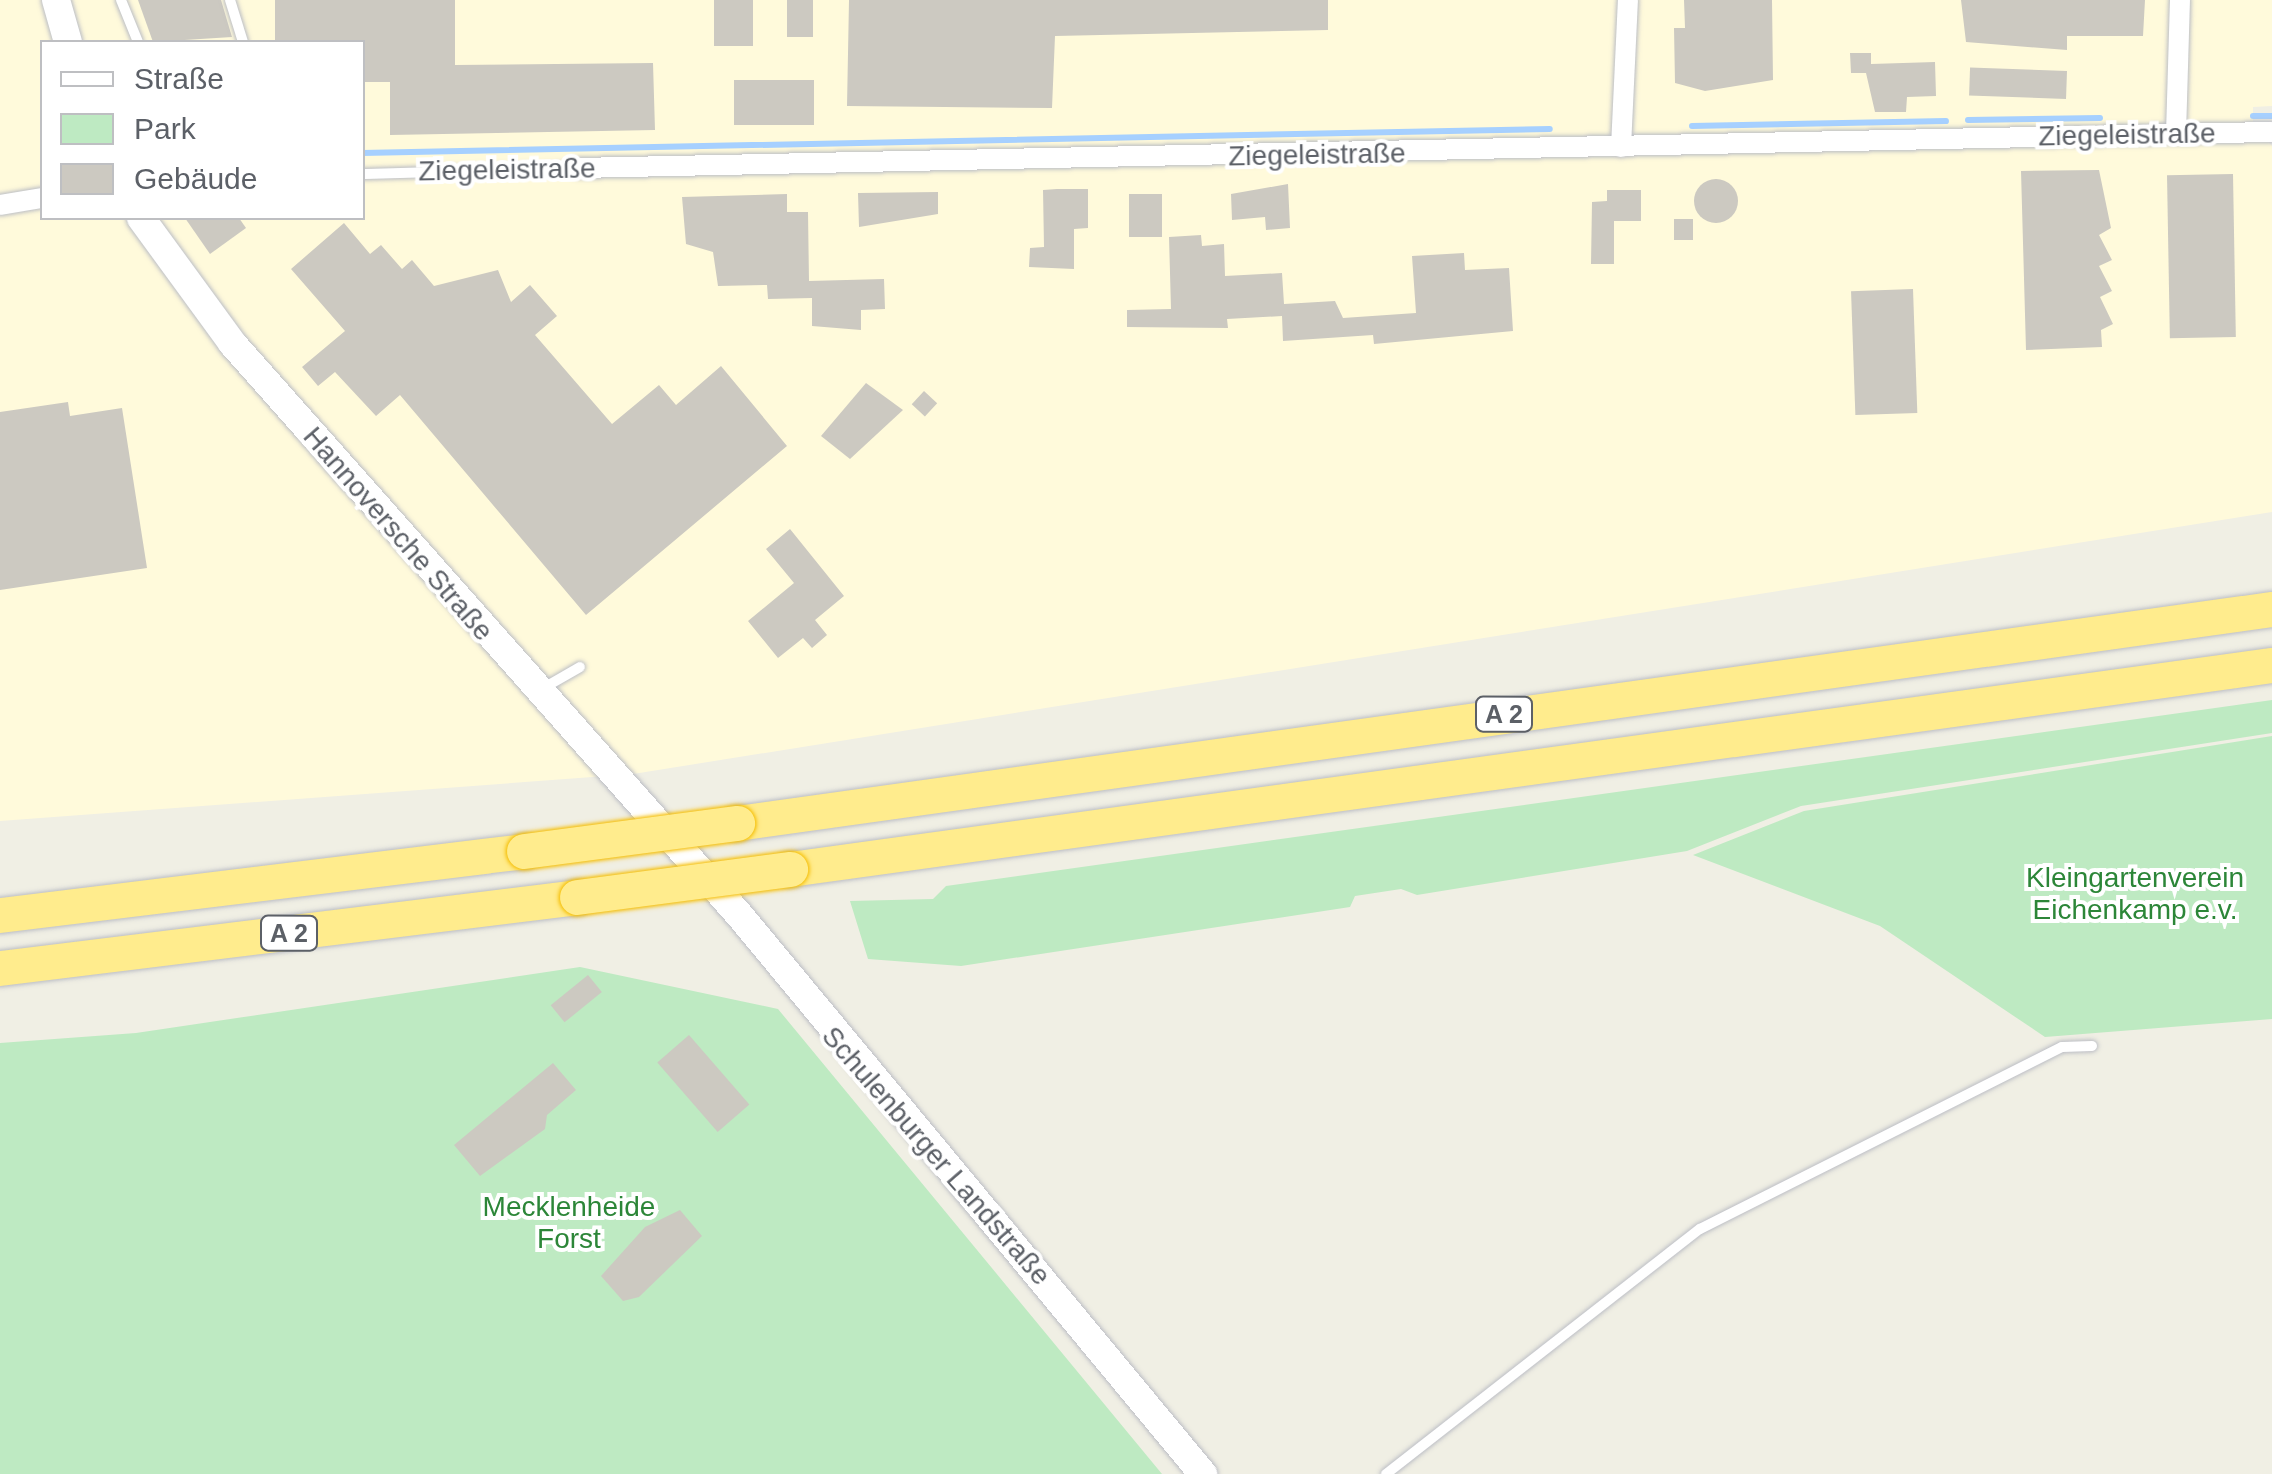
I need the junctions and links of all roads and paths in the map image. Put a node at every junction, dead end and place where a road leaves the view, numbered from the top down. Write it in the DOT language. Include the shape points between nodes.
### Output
graph roads {
  1 [pos="56,0"];
  2 [pos="122,0"];
  3 [pos="230,0"];
  4 [pos="1628,0"];
  5 [pos="2180,0"];
  6 [pos="67,40"];
  7 [pos="137,40"];
  8 [pos="242,40"];
  9 [pos="2272,132"];
  10 [pos="2176,134"];
  11 [pos="1621,147"];
  12 [pos="578,168"];
  13 [pos="365,174"];
  14 [pos="40,198"];
  15 [pos="0,205"];
  16 [pos="142,220"];
  17 [pos="2272,609"];
  18 [pos="2272,665"];
  19 [pos="580,667"];
  20 [pos="536,694"];
  21 [pos="666,841"];
  22 [pos="0,915"];
  23 [pos="0,968"];
  24 [pos="2092,1046"];
  25 [pos="1203,1474"];
  26 [pos="1386,1474"];
  1 -- 6 [label="main road"];
  2 -- 7 [label="lane"];
  3 -- 8 [label="lane"];
  4 -- 11 [label="street"];
  5 -- 10 [label="street"];
  9 -- 10 [label="street, Ziegeleistraße"];
  10 -- 11 [label="street, Ziegeleistraße"];
  11 -- 12 [label="street, Ziegeleistraße"];
  12 -- 13 [label="lane, Ziegeleistraße"];
  14 -- 15 [label="street"];
  16 -- 20 [label="main road, Hannoversche Straße" via="232,343"];
  17 -- 22 [label="highway, A 2, bridge" via="737,823"];
  18 -- 23 [label="highway, A 2, bridge" via="577,898"];
  19 -- 20 [label="lane"];
  20 -- 21 [label="main road, Hannoversche Straße"];
  21 -- 25 [label="main road, Schulenburger Landstraße" via="741,917"];
  24 -- 26 [label="lane" via="2062,1047 1700,1229"];
}
